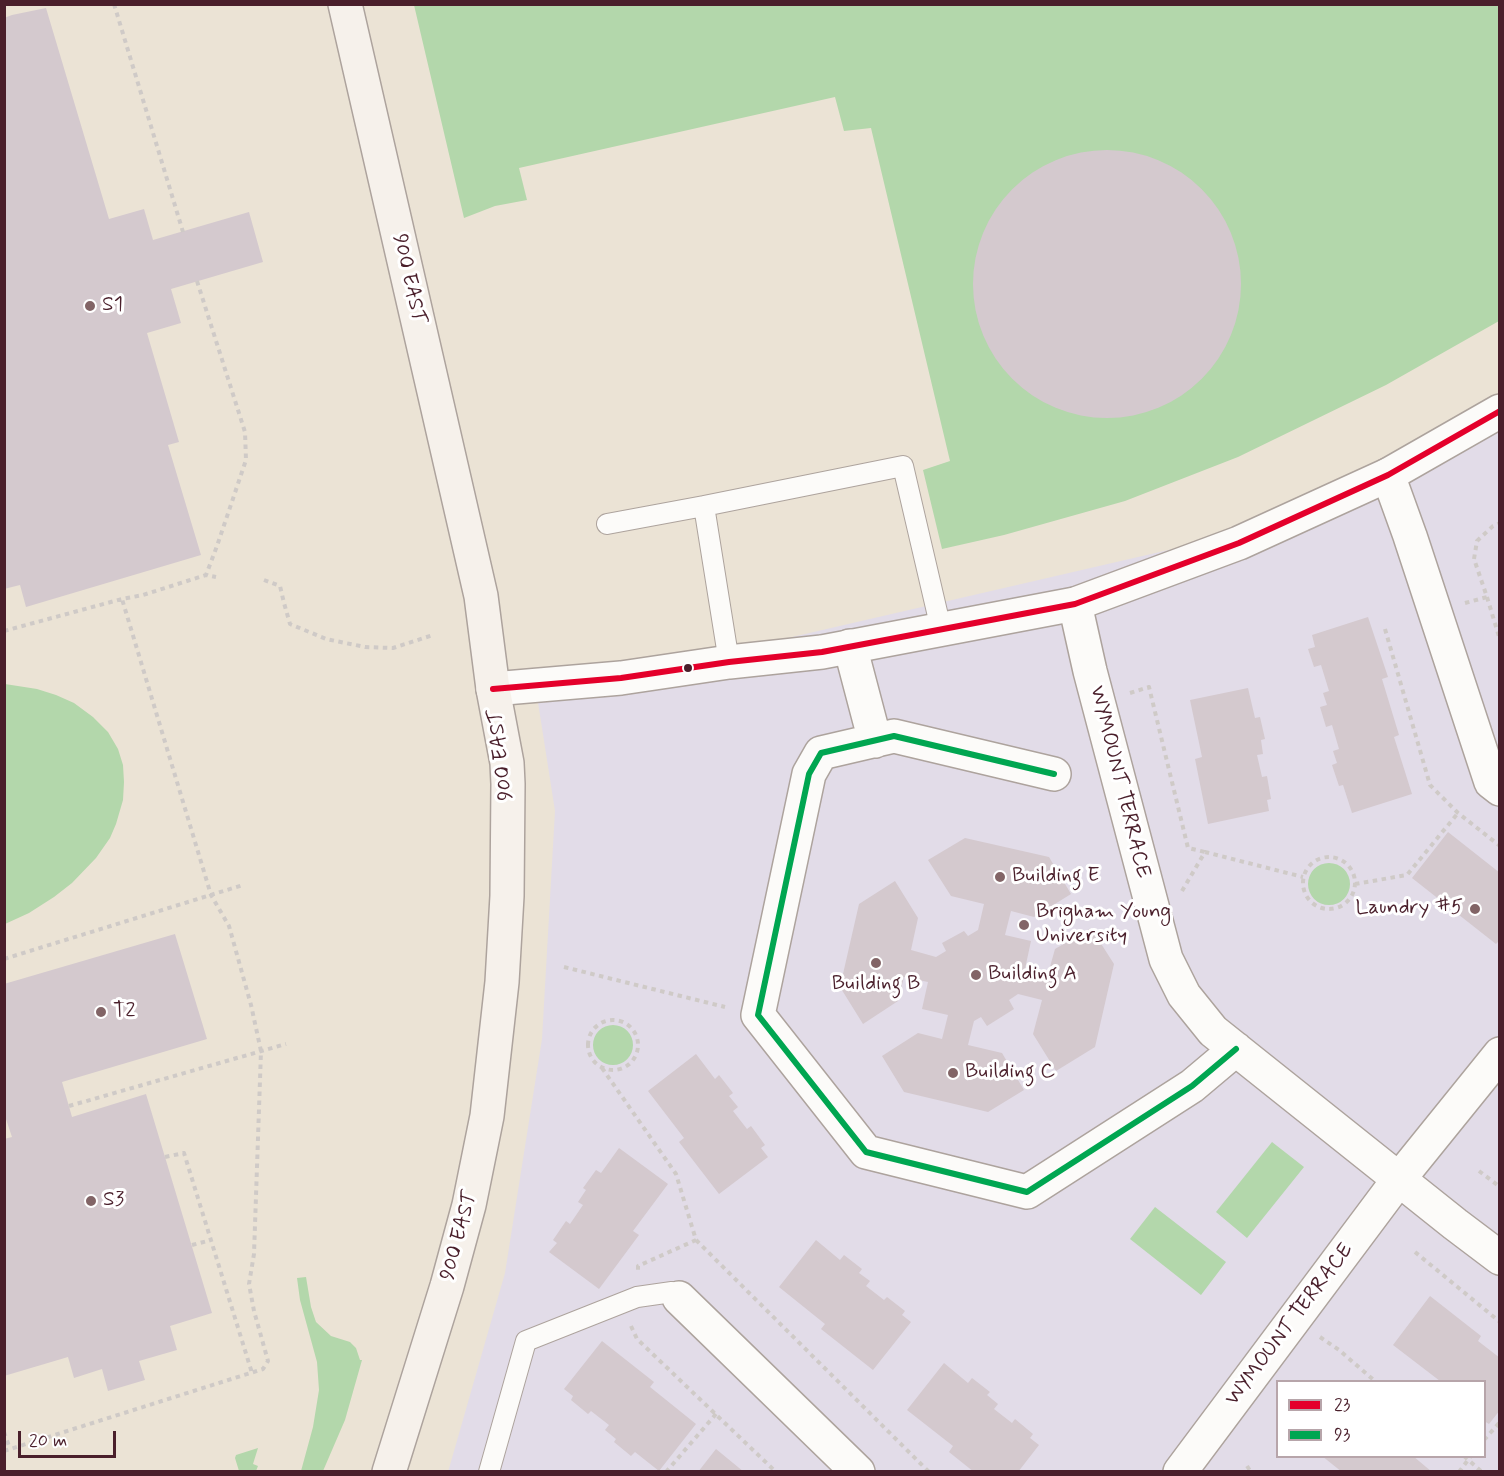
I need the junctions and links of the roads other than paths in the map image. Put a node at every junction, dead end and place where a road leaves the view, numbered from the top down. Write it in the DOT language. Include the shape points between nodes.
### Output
graph roads {
  1 [pos="345,4"];
  2 [pos="1500,411"];
  3 [pos="1388,475"];
  4 [pos="704,506"];
  5 [pos="607,524"];
  6 [pos="1075,604"];
  7 [pos="941,629"];
  8 [pos="850,646"];
  9 [pos="729,662"];
  10 [pos="493,689"];
  11 [pos="875,741"];
  12 [pos="1054,774"];
  13 [pos="1500,789"];
  14 [pos="1236,1049"];
  15 [pos="1500,1054"];
  16 [pos="1399,1179"];
  17 [pos="1500,1258"];
  18 [pos="679,1298"];
  19 [pos="389,1472"];
  20 [pos="489,1472"];
  21 [pos="858,1472"];
  22 [pos="1180,1472"];
  1 -- 10 [label="main road, 900 EAST" via="481,596"];
  2 -- 3 [label="street"];
  3 -- 6 [label="street" via="1239,543"];
  3 -- 13 [label="street" via="1491,782"];
  4 -- 5 [label="lane"];
  4 -- 7 [label="lane" via="903,466"];
  4 -- 9 [label="lane"];
  6 -- 7 [label="street"];
  6 -- 14 [label="street, WYMOUNT TERRACE" via="1166,959 1184,995 1213,1031"];
  7 -- 8 [label="street"];
  8 -- 9 [label="street"];
  8 -- 11 [label="street"];
  9 -- 10 [label="street" via="621,678"];
  10 -- 19 [label="main road, 900 EAST" via="507,763 507,896 487,1116 470,1205"];
  11 -- 12 [label="street" via="894,736"];
  11 -- 14 [label="street" via="821,753 809,774 758,1015 866,1152 1027,1192 1192,1086"];
  14 -- 16 [label="street, WYMOUNT TERRACE"];
  15 -- 16 [label="street, WYMOUNT TERRACE"];
  16 -- 17 [label="street"];
  16 -- 22 [label="street, WYMOUNT TERRACE"];
  18 -- 20 [label="lane" via="672,1292 629,1301 526,1341"];
  18 -- 21 [label="street"];
}
